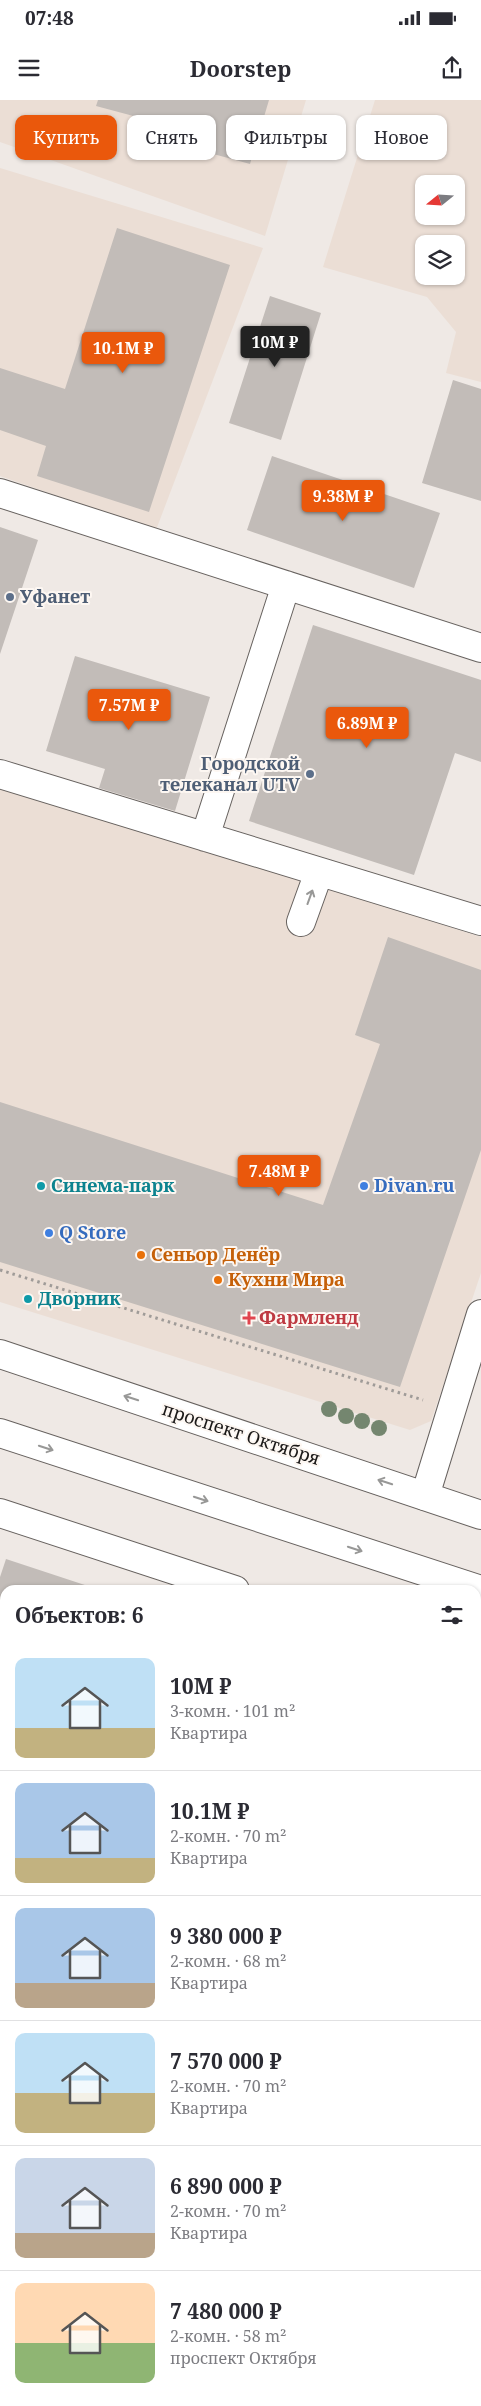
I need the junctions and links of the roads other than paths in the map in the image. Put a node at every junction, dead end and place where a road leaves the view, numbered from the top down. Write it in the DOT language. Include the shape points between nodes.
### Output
graph roads {
  1 [pos="0,493"];
  2 [pos="286,585"];
  3 [pos="481,648"];
  4 [pos="0,774"];
  5 [pos="205,837"];
  6 [pos="319,872"];
  7 [pos="481,921"];
  8 [pos="301,922"];
  9 [pos="481,1314"];
  10 [pos="0,1354"];
  11 [pos="0,1433"];
  12 [pos="425,1496"];
  13 [pos="0,1513"];
  14 [pos="481,1515"];
  15 [pos="214,1585"];
  16 [pos="466,1585"];
  1 -- 2 [label="main road"];
  2 -- 3 [label="main road"];
  2 -- 5 [label="main road"];
  4 -- 5 [label="main road"];
  5 -- 6 [label="main road"];
  6 -- 7 [label="main road"];
  8 -- 6 [label="main road, one-way"];
  9 -- 12 [label="main road"];
  12 -- 10 [label="main road, проспект Октября, one-way"];
  11 -- 16 [label="main road, one-way"];
  12 -- 14 [label="main road, проспект Октября"];
  13 -- 15 [label="main road"];
}
